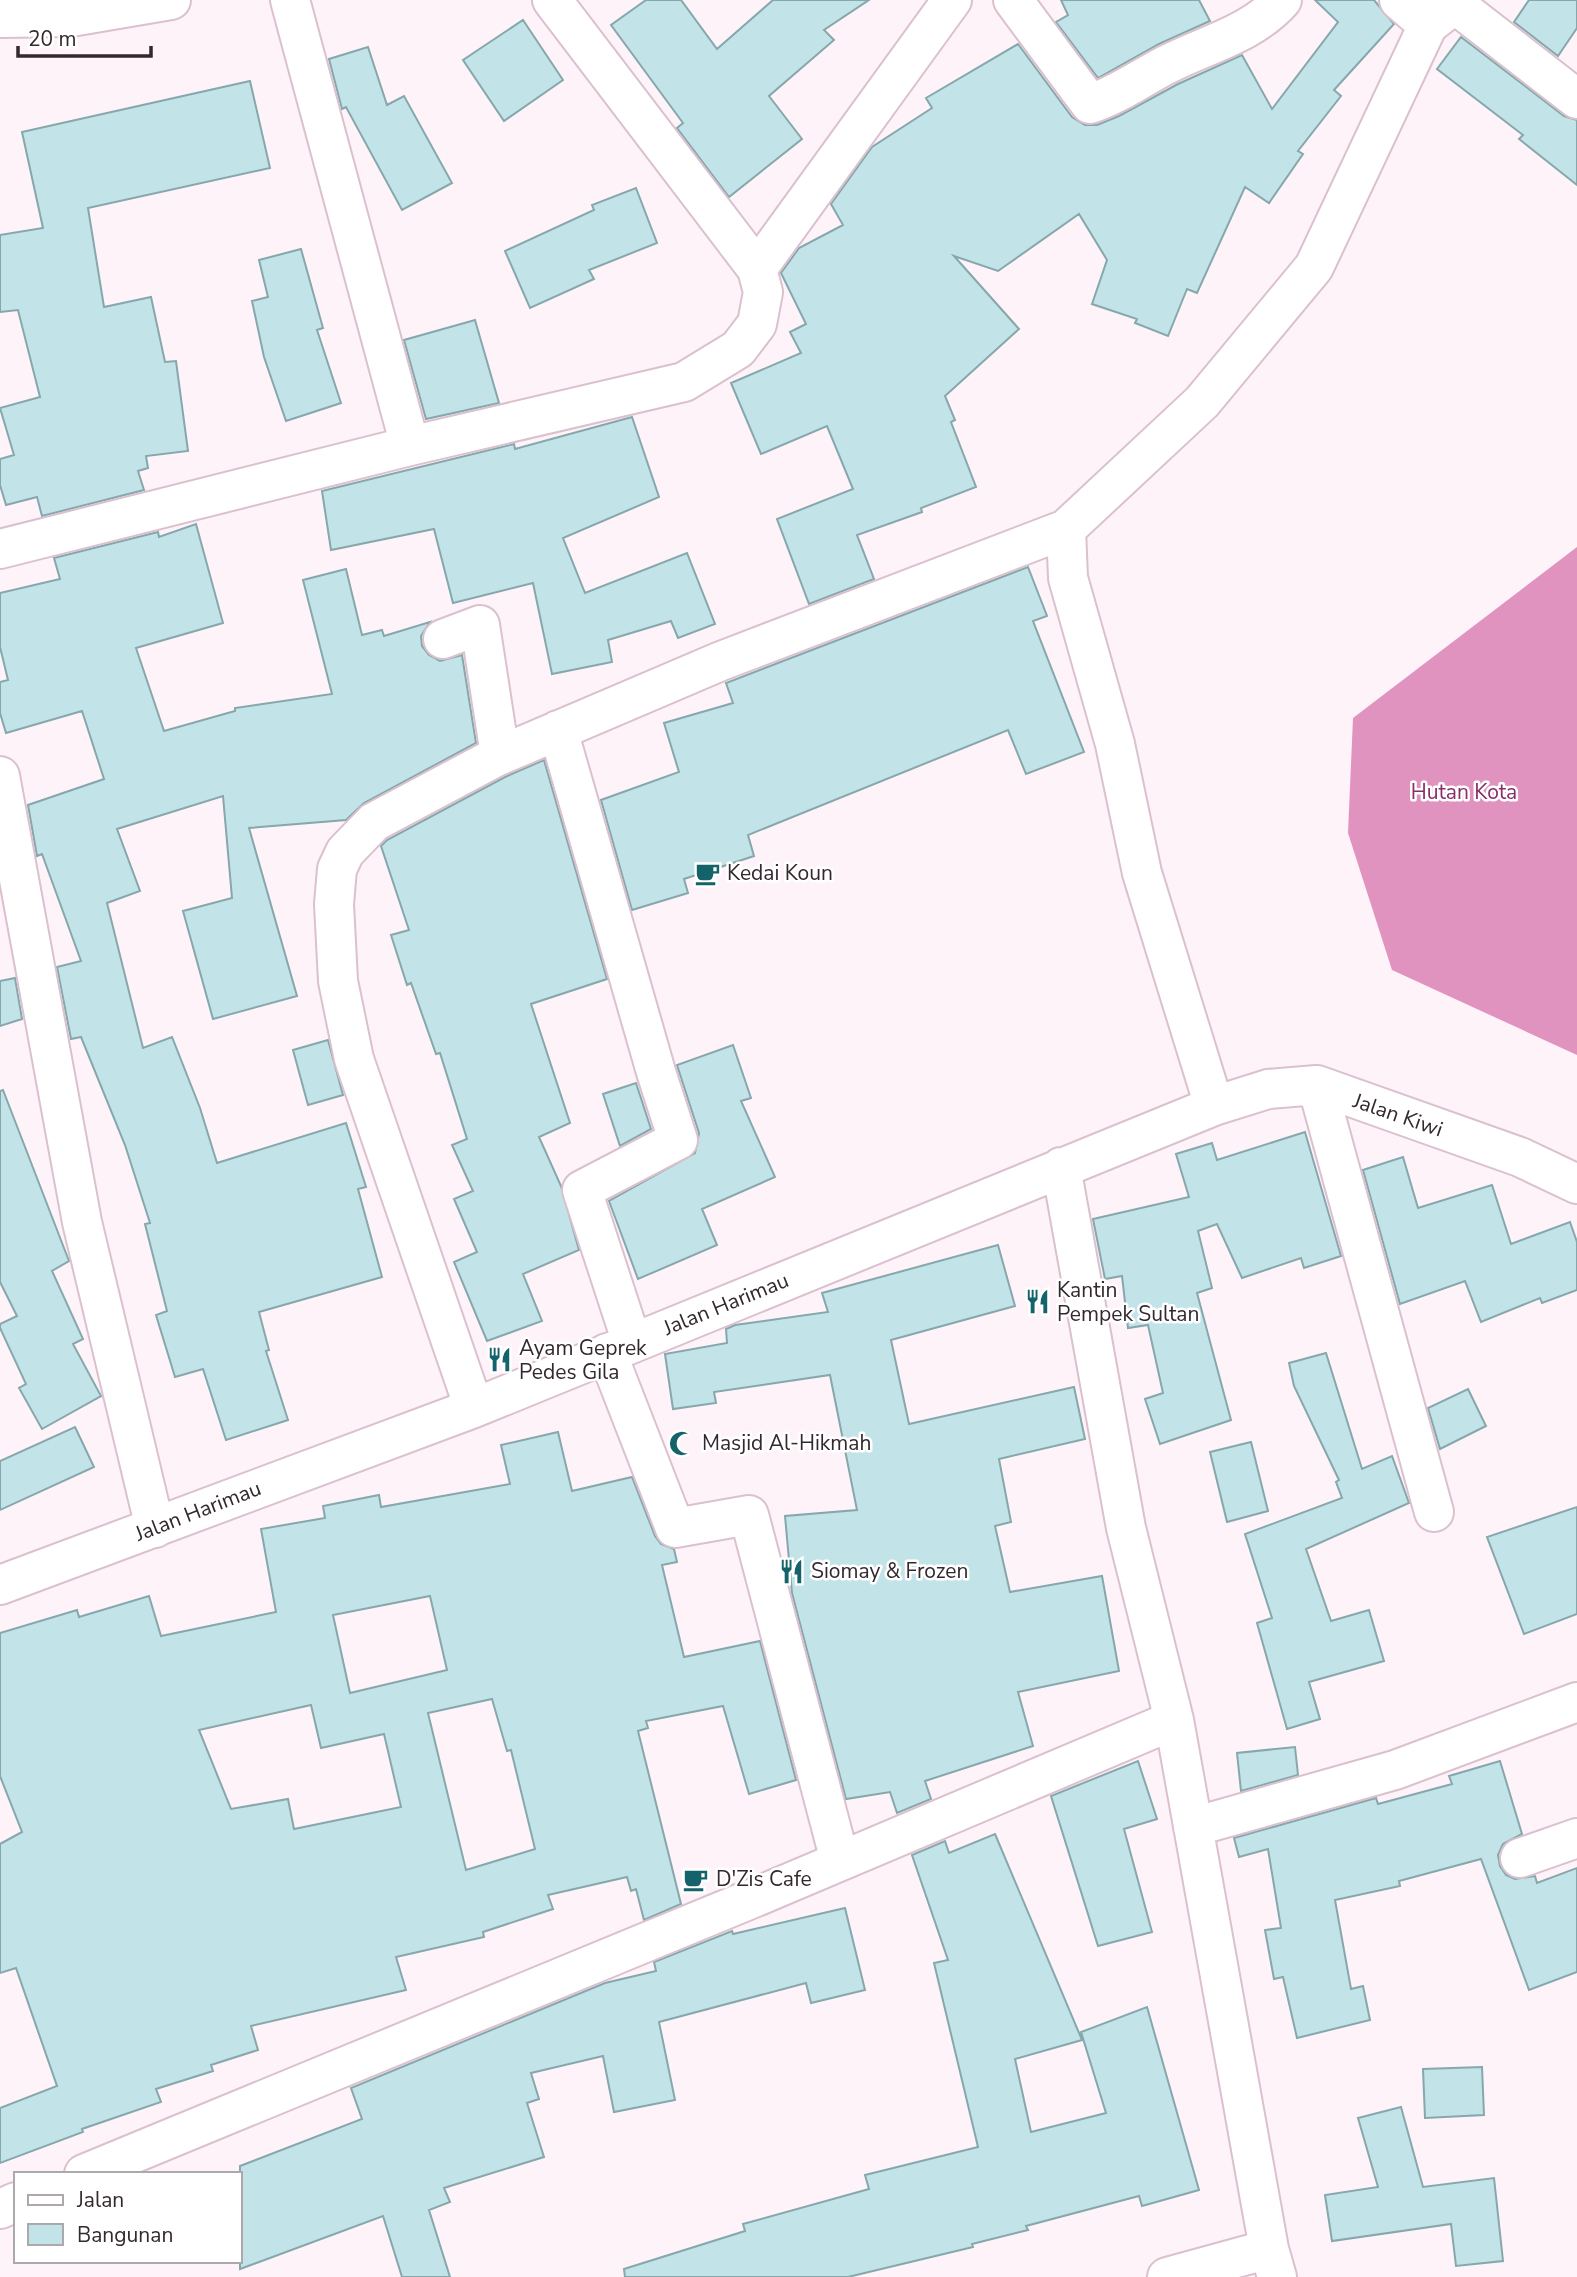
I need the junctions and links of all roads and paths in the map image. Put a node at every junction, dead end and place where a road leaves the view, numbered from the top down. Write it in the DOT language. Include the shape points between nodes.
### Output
graph roads {
  1 [pos="171,0"];
  2 [pos="290,0"];
  3 [pos="952,0"];
  4 [pos="1013,0"];
  5 [pos="1282,0"];
  6 [pos="1399,0"];
  7 [pos="557,2"];
  8 [pos="1448,10"];
  9 [pos="0,18"];
  10 [pos="1577,99"];
  11 [pos="757,269"];
  12 [pos="410,446"];
  13 [pos="1066,529"];
  14 [pos="0,549"];
  15 [pos="443,639"];
  16 [pos="558,730"];
  17 [pos="500,755"];
  18 [pos="0,776"];
  19 [pos="1317,1085"];
  20 [pos="1214,1106"];
  21 [pos="1061,1167"];
  22 [pos="1577,1184"];
  23 [pos="620,1348"];
  24 [pos="474,1408"];
  25 [pos="1434,1512"];
  26 [pos="155,1528"];
  27 [pos="0,1585"];
  28 [pos="1577,1702"];
  29 [pos="1174,1720"];
  30 [pos="1193,1827"];
  31 [pos="1577,1838"];
  32 [pos="1520,1858"];
  33 [pos="840,1861"];
  34 [pos="90,2172"];
  35 [pos="1273,2263"];
  36 [pos="1167,2277"];
  1 -- 9 [label="street" via="71,16"];
  2 -- 12 [label="street"];
  3 -- 11 [label="street"];
  4 -- 5 [label="street" via="1090,104 1240,32"];
  6 -- 8 [label="street"];
  7 -- 11 [label="street"];
  8 -- 10 [label="street"];
  8 -- 13 [label="street" via="1314,267 1202,402"];
  11 -- 12 [label="street" via="763,292 757,324 738,349 684,382"];
  12 -- 14 [label="street"];
  13 -- 16 [label="street" via="721,661"];
  13 -- 20 [label="street" via="1068,579 1115,744 1142,873"];
  15 -- 17 [label="street" via="480,625"];
  16 -- 17 [label="street"];
  16 -- 23 [label="street" via="678,1140 582,1190"];
  17 -- 24 [label="street" via="374,822 345,852 337,869 334,904 338,981 354,1059"];
  18 -- 26 [label="street" via="82,1222"];
  19 -- 20 [label="street, Jalan Kiwi" via="1268,1089"];
  19 -- 22 [label="street, Jalan Kiwi" via="1520,1157"];
  19 -- 25 [label="street"];
  20 -- 21 [label="street, Jalan Harimau"];
  21 -- 23 [label="street, Jalan Harimau"];
  21 -- 29 [label="street" via="1126,1528"];
  23 -- 24 [label="street, Jalan Harimau"];
  23 -- 33 [label="street" via="675,1528 749,1514"];
  24 -- 26 [label="street, Jalan Harimau"];
  26 -- 27 [label="street, Jalan Harimau"];
  28 -- 30 [label="street" via="1395,1770"];
  29 -- 30 [label="street"];
  29 -- 33 [label="street"];
  30 -- 35 [label="street"];
  31 -- 32 [label="street"];
  33 -- 34 [label="street"];
  35 -- 36 [label="street"];
}
